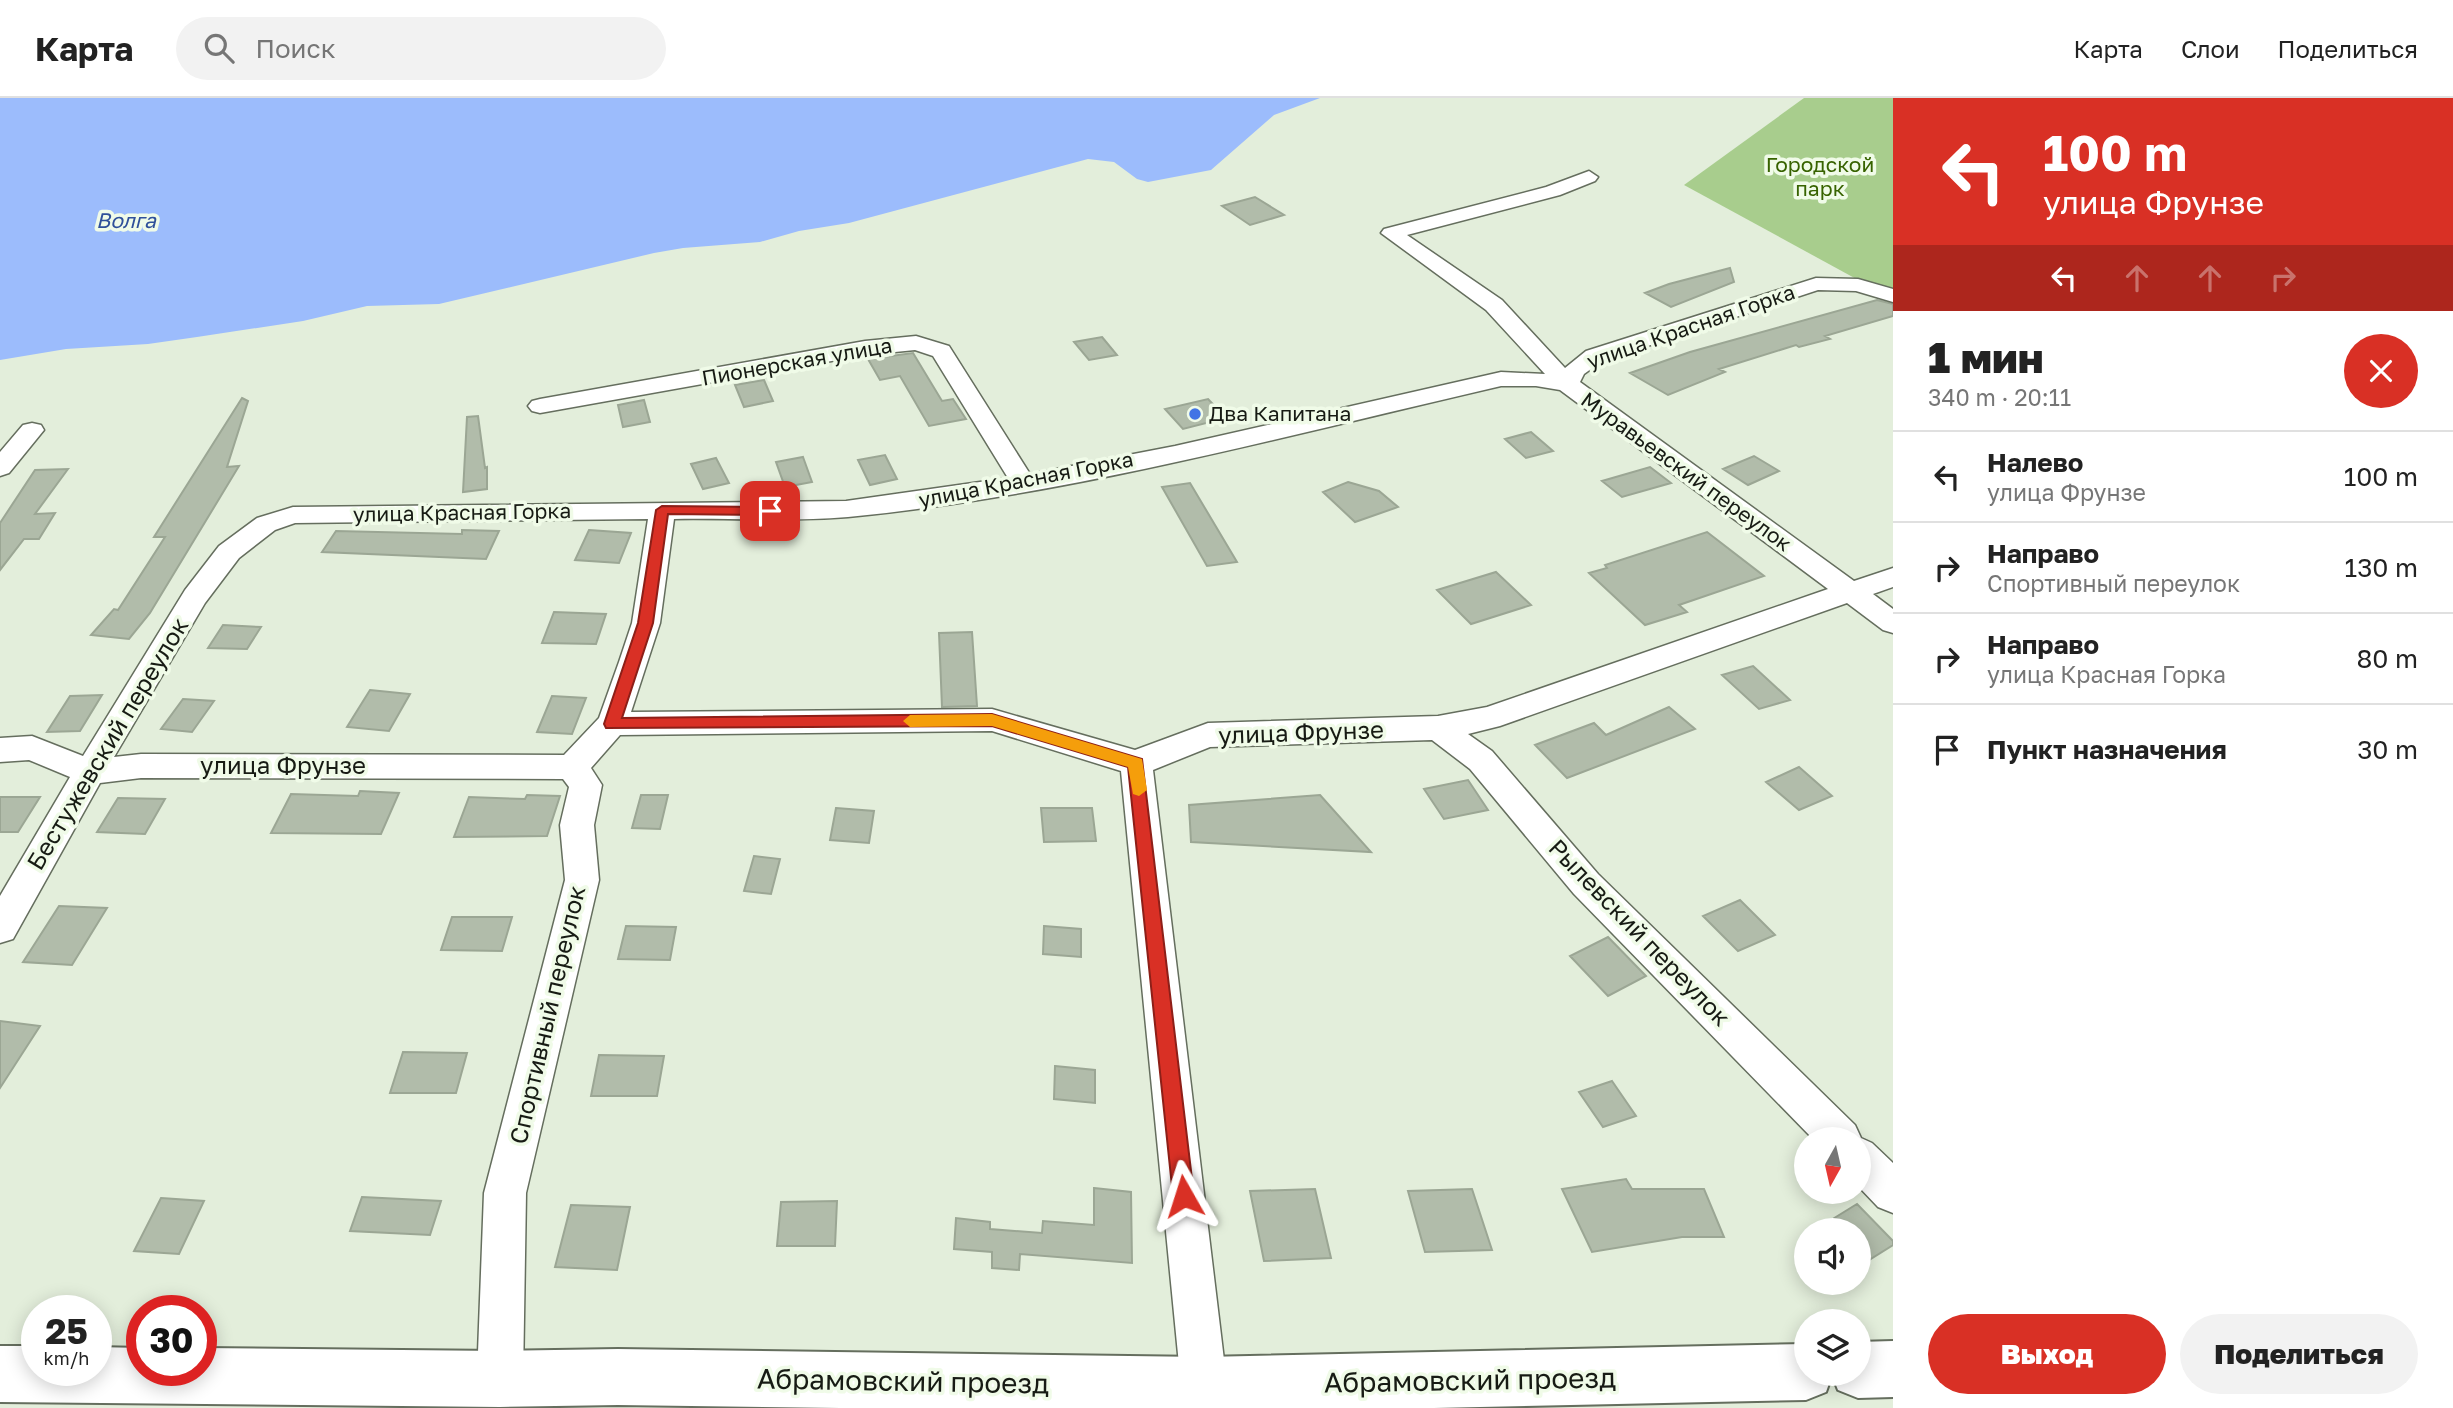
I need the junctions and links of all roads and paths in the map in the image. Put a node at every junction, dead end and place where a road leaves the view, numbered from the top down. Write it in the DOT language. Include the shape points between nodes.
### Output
graph roads {
  1 [pos="1589,177"];
  2 [pos="1893,296"];
  3 [pos="1567,384"];
  4 [pos="540,406"];
  5 [pos="32,430"];
  6 [pos="0,468"];
  7 [pos="1023,482"];
  8 [pos="662,510"];
  9 [pos="1893,577"];
  10 [pos="1850,592"];
  11 [pos="195,597"];
  12 [pos="1893,623"];
  13 [pos="612,724"];
  14 [pos="1438,728"];
  15 [pos="0,750"];
  16 [pos="1136,763"];
  17 [pos="572,767"];
  18 [pos="89,772"];
  19 [pos="0,928"];
  20 [pos="1829,1127"];
  21 [pos="1871,1170"];
  22 [pos="1893,1192"];
  23 [pos="1893,1368"];
  24 [pos="1871,1369"];
  25 [pos="1794,1372"];
  26 [pos="0,1374"];
  27 [pos="500,1379"];
  28 [pos="617,1393"];
  29 [pos="1204,1397"];
  1 -- 3 [label="street, Муравьевский переулок" via="1553,191 1391,233 1494,305"];
  2 -- 3 [label="street, улица Красная Горка" via="1858,285 1816,284 1594,356 1575,370"];
  3 -- 7 [label="street, улица Красная Горка" via="1501,379"];
  3 -- 10 [label="street, Муравьевский переулок"];
  4 -- 7 [label="street, Пионерская улица" via="916,343 941,351"];
  5 -- 6 [label="street"];
  7 -- 8 [label="street, улица Красная Горка" via="846,509"];
  8 -- 11 [label="street, улица Красная Горка" via="293,515 266,524 229,552"];
  8 -- 13 [label="street" via="646,623"];
  9 -- 10 [label="street, улица Фрунзе"];
  10 -- 12 [label="street, Муравьевский переулок"];
  10 -- 14 [label="street, улица Фрунзе" via="1489,718"];
  11 -- 18 [label="street, Бестужевский переулок"];
  13 -- 16 [label="street" via="992,720"];
  13 -- 17 [label="street"];
  14 -- 16 [label="street, улица Фрунзе" via="1208,735"];
  14 -- 20 [label="street, Рылевский переулок" via="1481,760 1586,884"];
  15 -- 18 [label="street, улица Фрунзе" via="32,748"];
  16 -- 29 [label="street"];
  17 -- 18 [label="street, улица Фрунзе" via="155,765"];
  17 -- 27 [label="street, Спортивный переулок" via="586,785 577,825 582,880 505,1193"];
  18 -- 19 [label="street, Бестужевский переулок"];
  21 -- 22 [label="street"];
  23 -- 24 [label="street"];
  25 -- 29 [label="street, Абрамовский проезд"];
  26 -- 27 [label="street, Абрамовский проезд"];
  27 -- 28 [label="street, Абрамовский проезд"];
  28 -- 29 [label="street, Абрамовский проезд"];
}
